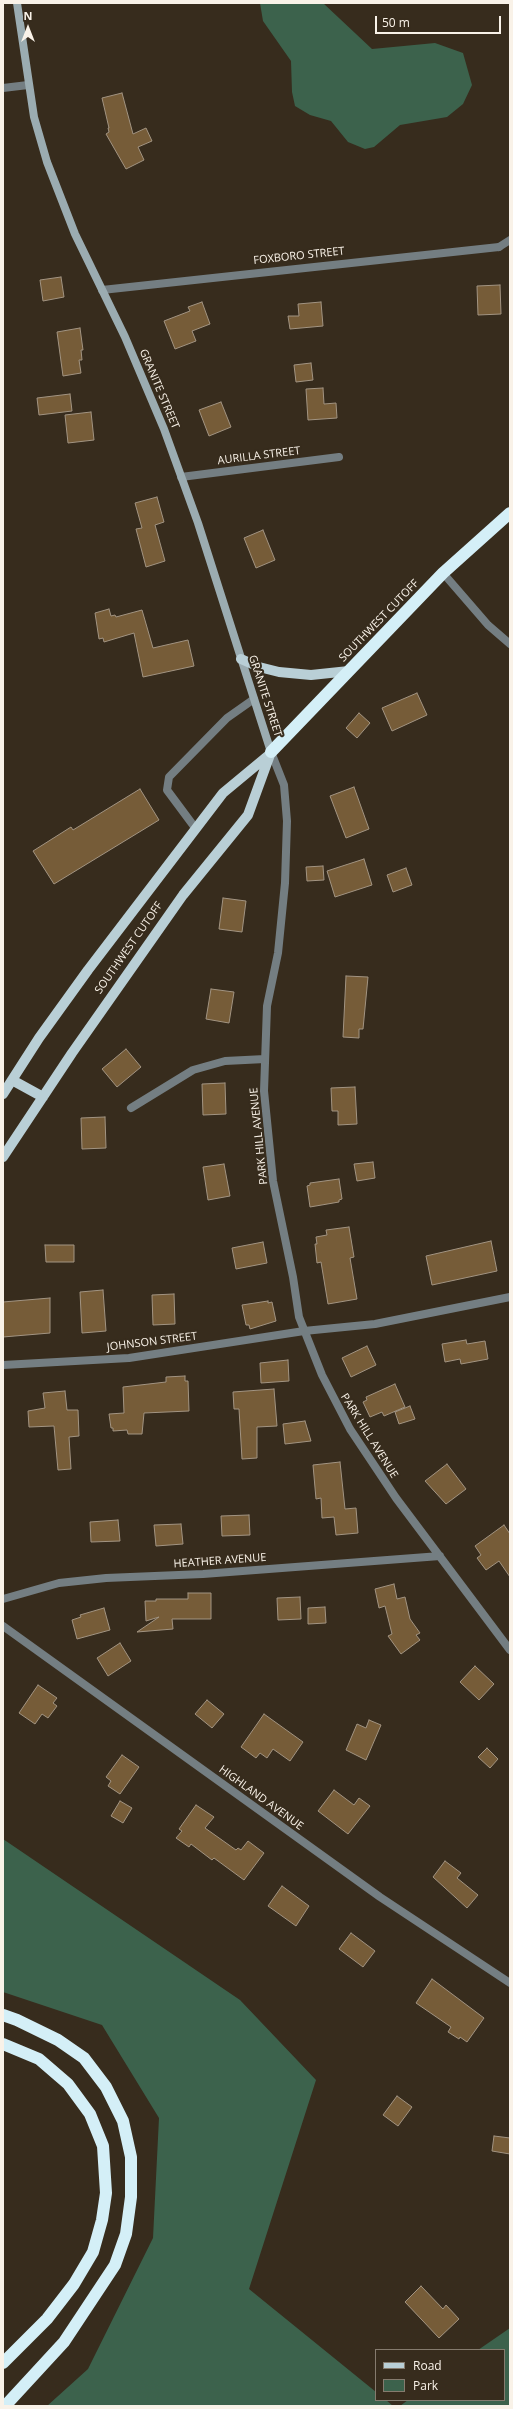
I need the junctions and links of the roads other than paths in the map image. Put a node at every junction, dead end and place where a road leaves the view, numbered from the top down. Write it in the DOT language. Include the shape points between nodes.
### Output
graph roads {
  1 [pos="17,3"];
  2 [pos="28,86"];
  3 [pos="3,88"];
  4 [pos="510,240"];
  5 [pos="102,290"];
  6 [pos="339,457"];
  7 [pos="182,478"];
  8 [pos="510,512"];
  9 [pos="443,573"];
  10 [pos="510,644"];
  11 [pos="241,659"];
  12 [pos="349,671"];
  13 [pos="254,699"];
  14 [pos="271,752"];
  15 [pos="284,785"];
  16 [pos="196,829"];
  17 [pos="265,1059"];
  18 [pos="12,1080"];
  19 [pos="3,1094"];
  20 [pos="43,1097"];
  21 [pos="131,1108"];
  22 [pos="3,1157"];
  23 [pos="510,1297"];
  24 [pos="304,1331"];
  25 [pos="3,1365"];
  26 [pos="440,1556"];
  27 [pos="3,1599"];
  28 [pos="3,1626"];
  29 [pos="510,1650"];
  30 [pos="510,1984"];
  31 [pos="3,2015"];
  32 [pos="3,2044"];
  33 [pos="3,2364"];
  34 [pos="5,2406"];
  1 -- 2 [label="street, GRANITE STREET"];
  2 -- 3 [label="street"];
  2 -- 5 [label="street, GRANITE STREET" via="47,162 75,234"];
  4 -- 5 [label="street, FOXBORO STREET" via="499,247"];
  5 -- 7 [label="street, GRANITE STREET" via="164,429"];
  6 -- 7 [label="street, AURILLA STREET"];
  7 -- 11 [label="street, GRANITE STREET"];
  8 -- 9 [label="highway, SOUTHWEST CUTOFF"];
  9 -- 10 [label="street" via="488,625"];
  9 -- 12 [label="highway, SOUTHWEST CUTOFF"];
  11 -- 12 [label="main road" via="279,672 311,675"];
  11 -- 13 [label="street, GRANITE STREET"];
  12 -- 14 [label="highway, SOUTHWEST CUTOFF"];
  13 -- 14 [label="street, GRANITE STREET"];
  13 -- 16 [label="street" via="227,718 169,777 167,790"];
  14 -- 15 [label="street, GRANITE STREET"];
  14 -- 16 [label="main road, SOUTHWEST CUTOFF" via="223,793"];
  14 -- 20 [label="main road, SOUTHWEST CUTOFF" via="248,815 183,894"];
  15 -- 17 [label="street, PARK HILL AVENUE" via="287,821 285,883 278,953 267,1006"];
  16 -- 18 [label="main road, SOUTHWEST CUTOFF" via="88,970"];
  17 -- 21 [label="street" via="225,1062 193,1070"];
  17 -- 24 [label="street, PARK HILL AVENUE" via="264,1090 273,1181"];
  18 -- 19 [label="main road, SOUTHWEST CUTOFF"];
  18 -- 20 [label="main road"];
  20 -- 22 [label="main road, SOUTHWEST CUTOFF"];
  23 -- 24 [label="street, JOHNSON STREET" via="375,1324"];
  24 -- 25 [label="street, JOHNSON STREET" via="129,1358"];
  24 -- 26 [label="street, PARK HILL AVENUE" via="327,1387 350,1429 396,1498"];
  26 -- 27 [label="street, HEATHER AVENUE" via="203,1574 106,1578 59,1583"];
  26 -- 29 [label="street, PARK HILL AVENUE"];
  28 -- 30 [label="street, HIGHLAND AVENUE" via="374,1892"];
  31 -- 34 [label="highway" via="58,2040 84,2058 106,2087 123,2121 131,2157 132,2197 126,2234 115,2265 64,2342"];
  32 -- 33 [label="highway" via="39,2059 68,2084 90,2114 103,2146 106,2193 93,2252 74,2284 47,2319"];
}
